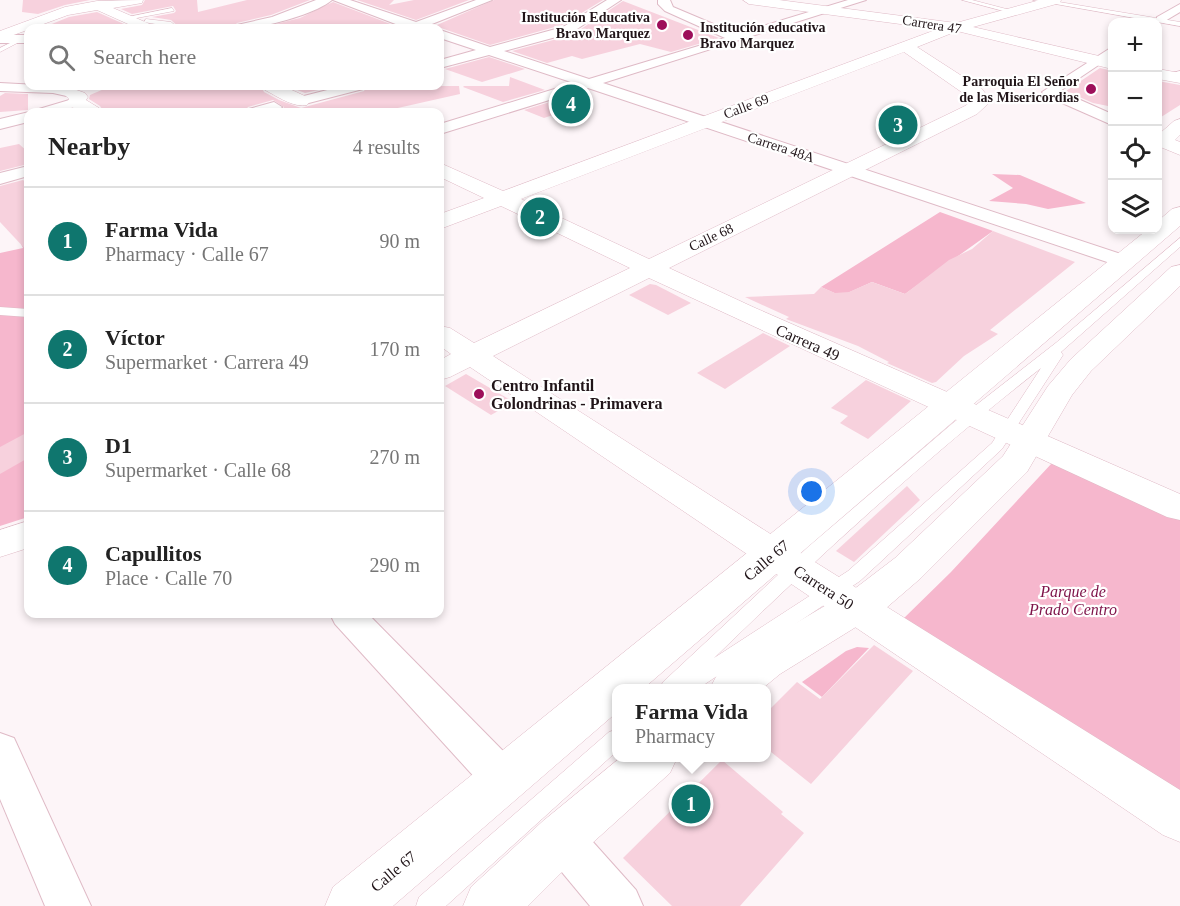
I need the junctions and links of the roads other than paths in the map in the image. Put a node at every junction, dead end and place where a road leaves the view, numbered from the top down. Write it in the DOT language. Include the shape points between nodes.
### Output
graph roads {
  1 [pos="137,0"];
  2 [pos="326,0"];
  3 [pos="339,0"];
  4 [pos="486,0"];
  5 [pos="615,0"];
  6 [pos="664,0"];
  7 [pos="750,0"];
  8 [pos="860,0"];
  9 [pos="965,0"];
  10 [pos="1047,1"];
  11 [pos="93,2"];
  12 [pos="1180,7"];
  13 [pos="172,10"];
  14 [pos="830,11"];
  15 [pos="1016,12"];
  16 [pos="1162,18"];
  17 [pos="130,20"];
  18 [pos="33,24"];
  19 [pos="138,24"];
  20 [pos="169,24"];
  21 [pos="258,24"];
  22 [pos="406,24"];
  23 [pos="427,24"];
  24 [pos="1180,24"];
  25 [pos="956,27"];
  26 [pos="24,29"];
  27 [pos="444,35"];
  28 [pos="24,39"];
  29 [pos="736,39"];
  30 [pos="0,42"];
  31 [pos="905,46"];
  32 [pos="490,51"];
  33 [pos="1108,54"];
  34 [pos="1096,61"];
  35 [pos="444,63"];
  36 [pos="1108,63"];
  37 [pos="1162,75"];
  38 [pos="1178,77"];
  39 [pos="587,83"];
  40 [pos="0,87"];
  41 [pos="24,88"];
  42 [pos="60,90"];
  43 [pos="279,90"];
  44 [pos="343,90"];
  45 [pos="82,93"];
  46 [pos="301,101"];
  47 [pos="274,107"];
  48 [pos="52,108"];
  49 [pos="91,108"];
  50 [pos="270,108"];
  51 [pos="24,118"];
  52 [pos="1108,118"];
  53 [pos="704,122"];
  54 [pos="0,124"];
  55 [pos="1180,125"];
  56 [pos="444,128"];
  57 [pos="1162,138"];
  58 [pos="1162,141"];
  59 [pos="1180,149"];
  60 [pos="444,171"];
  61 [pos="851,171"];
  62 [pos="24,172"];
  63 [pos="0,179"];
  64 [pos="502,199"];
  65 [pos="1180,214"];
  66 [pos="444,221"];
  67 [pos="1180,241"];
  68 [pos="1123,261"];
  69 [pos="649,268"];
  70 [pos="1180,272"];
  71 [pos="0,312"];
  72 [pos="24,313"];
  73 [pos="444,337"];
  74 [pos="1062,345"];
  75 [pos="472,355"];
  76 [pos="444,369"];
  77 [pos="962,410"];
  78 [pos="1019,435"];
  79 [pos="1180,508"];
  80 [pos="24,535"];
  81 [pos="0,544"];
  82 [pos="784,561"];
  83 [pos="844,599"];
  84 [pos="351,618"];
  85 [pos="625,684"];
  86 [pos="674,684"];
  87 [pos="691,684"];
  88 [pos="737,684"];
  89 [pos="612,694"];
  90 [pos="612,743"];
  91 [pos="0,751"];
  92 [pos="649,762"];
  93 [pos="503,779"];
  94 [pos="1180,818"];
  95 [pos="561,838"];
  96 [pos="68,906"];
  97 [pos="352,906"];
  98 [pos="428,906"];
  99 [pos="490,906"];
  100 [pos="620,906"];
  1 -- 11 [label="street"];
  2 -- 21 [label="street"];
  3 -- 22 [label="street"];
  4 -- 23 [label="street"];
  5 -- 32 [label="street" via="571,28"];
  6 -- 29 [label="street" via="667,8"];
  7 -- 14 [label="street, Carrera 47"];
  8 -- 14 [label="street"];
  9 -- 15 [label="lane"];
  10 -- 15 [label="street, Calle 69"];
  10 -- 24 [label="lane"];
  11 -- 17 [label="street"];
  11 -- 18 [label="street"];
  12 -- 16 [label="street"];
  13 -- 17 [label="lane"];
  14 -- 25 [label="street, Carrera 47"];
  14 -- 29 [label="street"];
  15 -- 25 [label="street, Calle 69"];
  17 -- 19 [label="street"];
  17 -- 20 [label="lane"];
  25 -- 31 [label="street, Calle 69"];
  25 -- 34 [label="street, Carrera 47"];
  26 -- 30 [label="street"];
  27 -- 32 [label="street, Carrera 48A"];
  28 -- 30 [label="street"];
  29 -- 39 [label="street"];
  31 -- 53 [label="street, Calle 69"];
  31 -- 61 [label="street, Calle 68" via="976,93 982,101"];
  32 -- 35 [label="street"];
  32 -- 39 [label="street, Carrera 48A"];
  33 -- 34 [label="street"];
  34 -- 36 [label="street, Carrera 47"];
  34 -- 52 [label="street" via="1049,92"];
  37 -- 38 [label="street"];
  39 -- 53 [label="street, Carrera 48A"];
  39 -- 56 [label="street"];
  40 -- 41 [label="street"];
  42 -- 45 [label="street"];
  43 -- 46 [label="street"];
  44 -- 46 [label="street"];
  45 -- 48 [label="street"];
  45 -- 49 [label="street"];
  47 -- 50 [label="street"];
  51 -- 54 [label="street"];
  53 -- 61 [label="street, Carrera 48A"];
  53 -- 64 [label="street, Calle 69"];
  55 -- 57 [label="street"];
  58 -- 59 [label="street"];
  60 -- 64 [label="street, Carrera 49"];
  61 -- 68 [label="street, Carrera 48A"];
  61 -- 69 [label="street, Calle 68"];
  62 -- 63 [label="street"];
  64 -- 66 [label="street, Calle 69"];
  64 -- 69 [label="street, Carrera 49"];
  65 -- 68 [label="street, Calle 67"];
  67 -- 74 [label="lane"];
  68 -- 77 [label="street, Calle 67"];
  69 -- 75 [label="street, Calle 68"];
  69 -- 77 [label="street, Carrera 49"];
  70 -- 78 [label="street" via="1070,378"];
  71 -- 72 [label="lane"];
  73 -- 75 [label="street, Carrera 50"];
  74 -- 77 [label="lane"];
  74 -- 78 [label="lane"];
  75 -- 76 [label="street, Calle 68"];
  75 -- 82 [label="street, Carrera 50"];
  77 -- 78 [label="street, Carrera 49"];
  77 -- 82 [label="street, Calle 67"];
  78 -- 79 [label="street, Carrera 49"];
  78 -- 83 [label="street" via="1011,468 917,560 880,592"];
  80 -- 81 [label="street"];
  82 -- 83 [label="street, Carrera 50"];
  82 -- 85 [label="street, Calle 67"];
  82 -- 86 [label="lane"];
  83 -- 87 [label="lane"];
  83 -- 88 [label="street"];
  83 -- 94 [label="street, Carrera 50"];
  84 -- 93 [label="street"];
  89 -- 93 [label="street, Calle 67"];
  90 -- 98 [label="lane"];
  91 -- 96 [label="street"];
  92 -- 95 [label="street"];
  93 -- 97 [label="street, Calle 67"];
  95 -- 99 [label="street"];
  95 -- 100 [label="street"];
}
